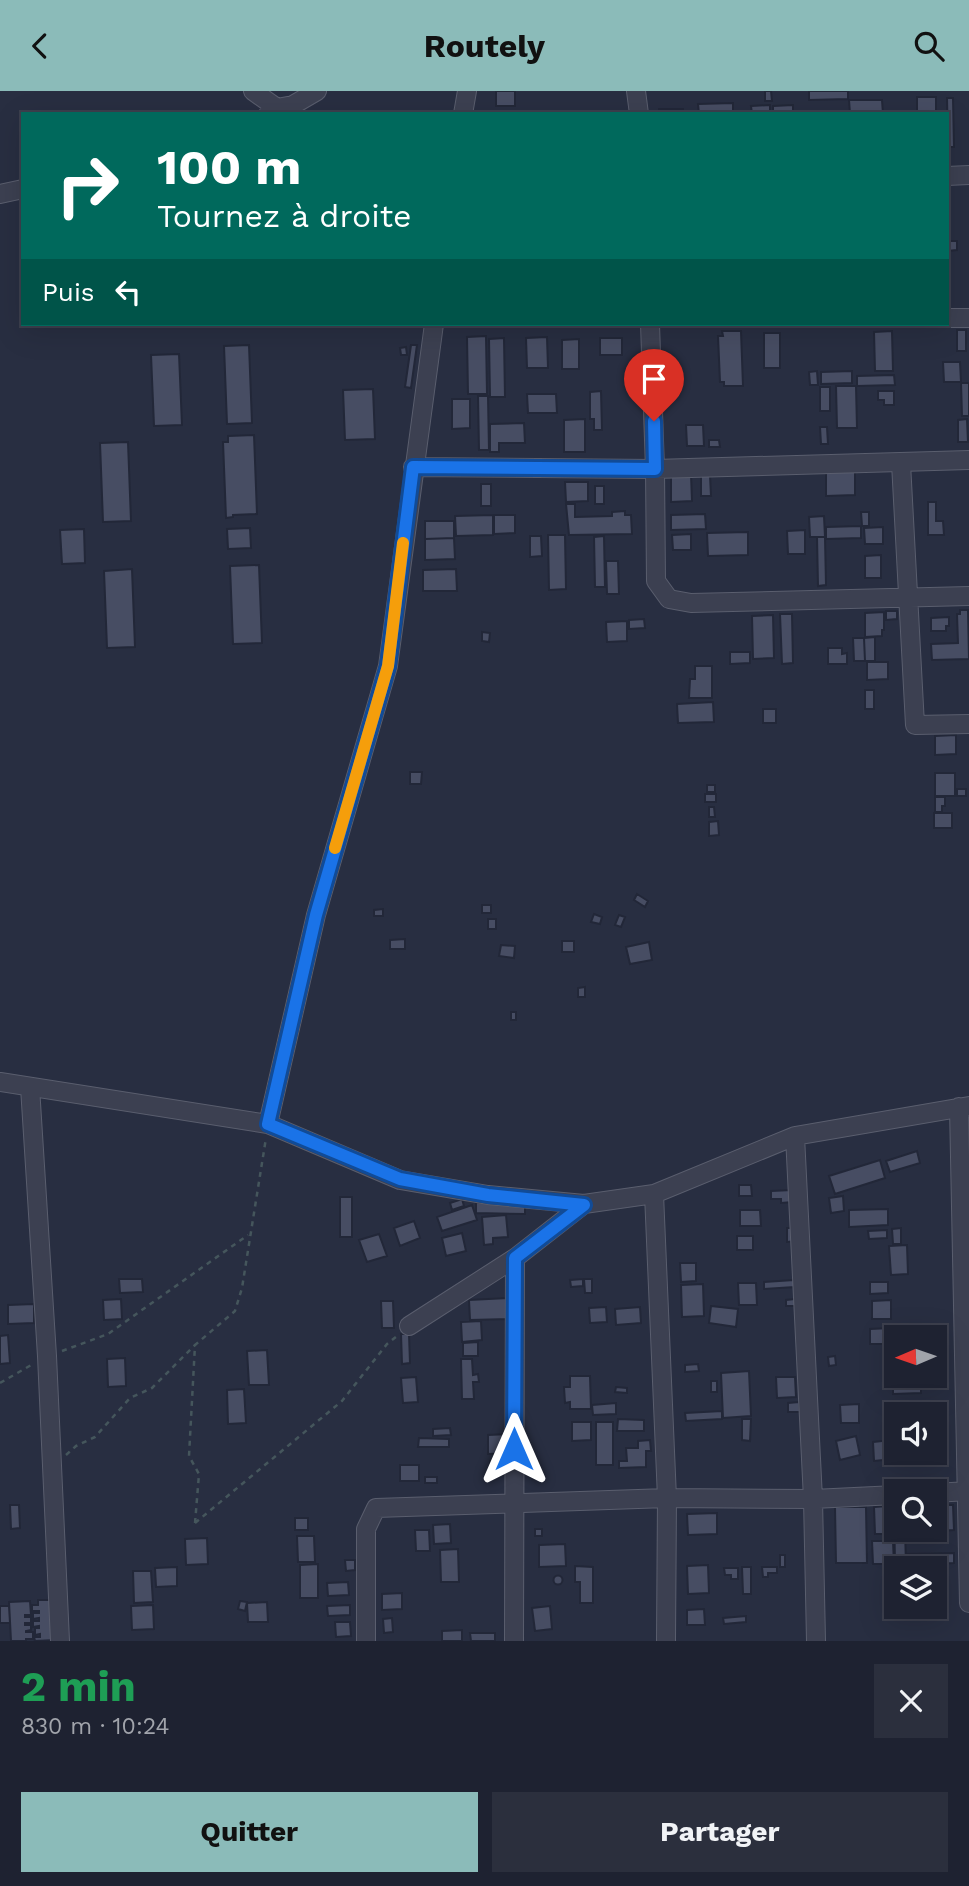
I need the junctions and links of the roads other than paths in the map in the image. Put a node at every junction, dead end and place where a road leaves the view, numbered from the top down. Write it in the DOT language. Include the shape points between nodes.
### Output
graph roads {
  1 [pos="253,91"];
  2 [pos="317,91"];
  3 [pos="467,91"];
  4 [pos="636,91"];
  5 [pos="272,111"];
  6 [pos="463,112"];
  7 [pos="639,112"];
  8 [pos="969,175"];
  9 [pos="949,176"];
  10 [pos="21,189"];
  11 [pos="0,194"];
  12 [pos="949,319"];
  13 [pos="969,319"];
  14 [pos="434,326"];
  15 [pos="650,326"];
  16 [pos="969,460"];
  17 [pos="901,463"];
  18 [pos="413,467"];
  19 [pos="655,469"];
  20 [pos="969,596"];
  21 [pos="909,598"];
  22 [pos="969,724"];
  23 [pos="0,1082"];
  24 [pos="30,1087"];
  25 [pos="964,1106"];
  26 [pos="268,1124"];
  27 [pos="794,1136"];
  28 [pos="654,1194"];
  29 [pos="584,1205"];
  30 [pos="965,1227"];
  31 [pos="515,1258"];
  32 [pos="409,1326"];
  33 [pos="966,1336"];
  34 [pos="968,1491"];
  35 [pos="947,1492"];
  36 [pos="884,1496"];
  37 [pos="667,1498"];
  38 [pos="813,1499"];
  39 [pos="514,1503"];
  40 [pos="969,1603"];
  41 [pos="60,1641"];
  42 [pos="366,1641"];
  43 [pos="514,1641"];
  44 [pos="666,1641"];
  45 [pos="816,1641"];
  1 -- 5 [label="street"];
  2 -- 5 [label="street"];
  3 -- 6 [label="street"];
  4 -- 7 [label="street"];
  8 -- 9 [label="street"];
  10 -- 11 [label="street"];
  12 -- 13 [label="street"];
  14 -- 18 [label="street"];
  15 -- 19 [label="street"];
  16 -- 17 [label="street"];
  17 -- 19 [label="street"];
  17 -- 21 [label="street"];
  18 -- 19 [label="street"];
  18 -- 26 [label="street" via="388,666 316,915"];
  19 -- 21 [label="street" via="656,582 669,599 691,603"];
  20 -- 21 [label="street"];
  21 -- 22 [label="street" via="915,725"];
  23 -- 24 [label="street"];
  24 -- 26 [label="street"];
  24 -- 41 [label="street"];
  25 -- 27 [label="street"];
  25 -- 30 [label="street"];
  26 -- 29 [label="street" via="400,1179 488,1195"];
  27 -- 28 [label="street"];
  27 -- 38 [label="street"];
  28 -- 29 [label="street"];
  28 -- 37 [label="street"];
  29 -- 31 [label="street"];
  30 -- 33 [label="street"];
  31 -- 32 [label="street"];
  31 -- 39 [label="street"];
  33 -- 34 [label="street"];
  34 -- 35 [label="street"];
  34 -- 40 [label="street"];
  36 -- 38 [label="street"];
  37 -- 38 [label="street"];
  37 -- 39 [label="street"];
  37 -- 44 [label="street"];
  38 -- 45 [label="street"];
  39 -- 42 [label="street" via="376,1508 366,1529"];
  39 -- 43 [label="street"];
}
